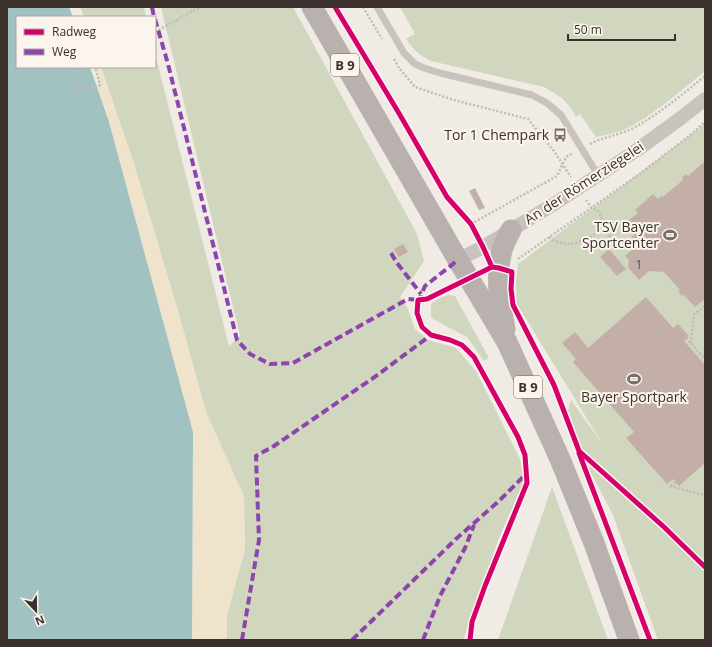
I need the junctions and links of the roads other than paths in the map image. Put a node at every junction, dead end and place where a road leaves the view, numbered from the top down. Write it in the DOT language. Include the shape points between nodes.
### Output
graph roads {
  1 [pos="312,7"];
  2 [pos="377,7"];
  3 [pos="705,99"];
  4 [pos="598,175"];
  5 [pos="511,230"];
  6 [pos="458,260"];
  7 [pos="507,342"];
  8 [pos="629,640"];
  1 -- 6 [label="main road, B 9"];
  2 -- 4 [label="lane" via="404,53 415,64 440,73 532,95 547,103 561,116"];
  3 -- 4 [label="street, An der Römerziegelei" via="637,150"];
  4 -- 5 [label="street, An der Römerziegelei"];
  5 -- 6 [label="street, An der Römerziegelei"];
  5 -- 7 [label="main road" via="502,249 498,275"];
  6 -- 7 [label="main road, B 9"];
  7 -- 8 [label="main road, B 9" via="560,459"];
}
